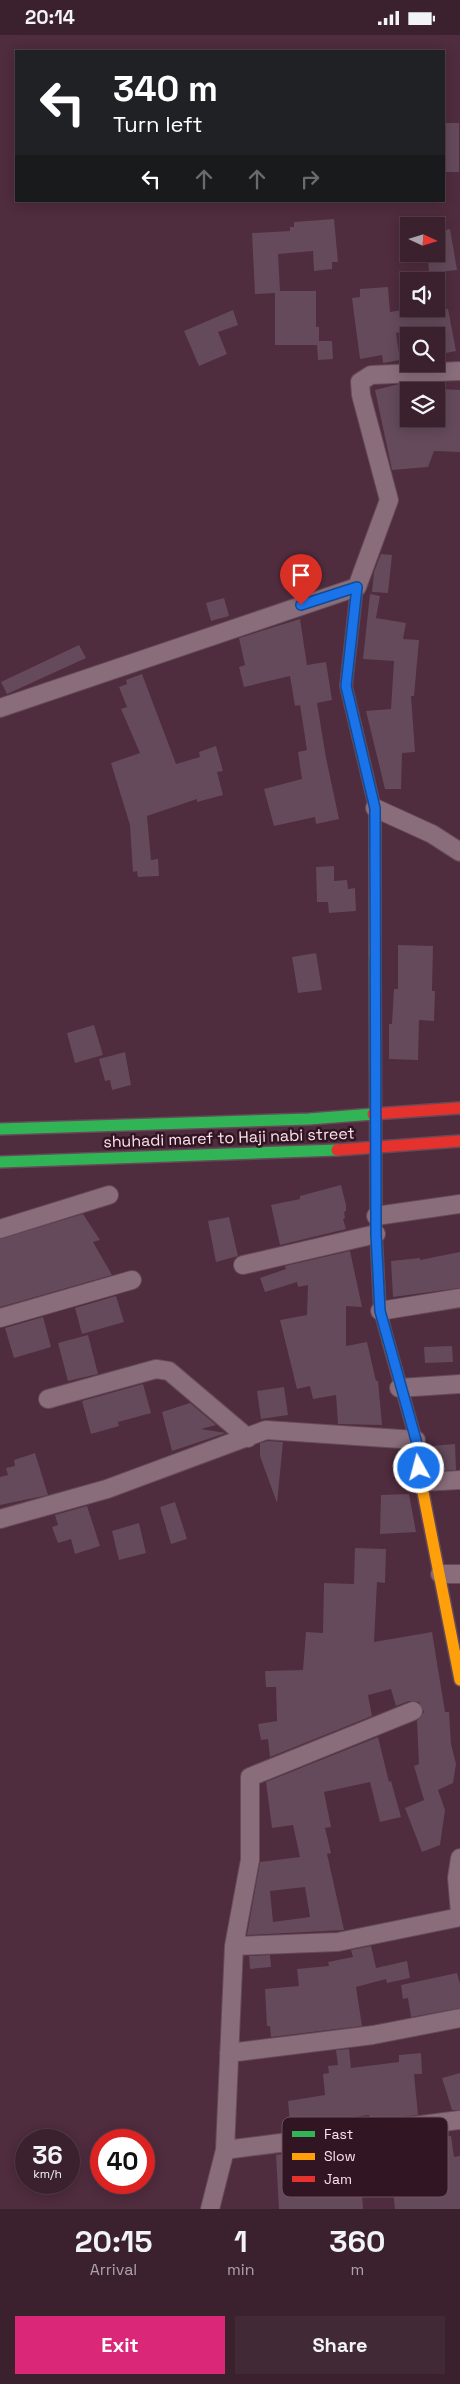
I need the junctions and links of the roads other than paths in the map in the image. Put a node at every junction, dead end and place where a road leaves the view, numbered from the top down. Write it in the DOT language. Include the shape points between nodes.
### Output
graph roads {
  1 [pos="460,371"];
  2 [pos="357,587"];
  3 [pos="0,708"];
  4 [pos="375,808"];
  5 [pos="460,852"];
  6 [pos="460,1108"];
  7 [pos="377,1114"];
  8 [pos="0,1129"];
  9 [pos="460,1141"];
  10 [pos="377,1147"];
  11 [pos="0,1162"];
  12 [pos="108,1195"];
  13 [pos="460,1204"];
  14 [pos="376,1225"];
  15 [pos="0,1229"];
  16 [pos="244,1265"];
  17 [pos="132,1281"];
  18 [pos="460,1298"];
  19 [pos="380,1311"];
  20 [pos="0,1318"];
  21 [pos="460,1384"];
  22 [pos="399,1388"];
  23 [pos="48,1399"];
  24 [pos="248,1438"];
  25 [pos="416,1440"];
  26 [pos="460,1481"];
  27 [pos="421,1482"];
  28 [pos="0,1519"];
  29 [pos="440,1574"];
  30 [pos="460,1574"];
  31 [pos="460,1680"];
  32 [pos="413,1711"];
  33 [pos="460,1858"];
  34 [pos="460,1913"];
  35 [pos="460,1917"];
  36 [pos="234,1946"];
  37 [pos="460,2018"];
  38 [pos="229,2053"];
  39 [pos="282,2143"];
  40 [pos="225,2150"];
  41 [pos="210,2209"];
  1 -- 2 [label="street" via="371,375 360,382 388,500"];
  2 -- 3 [label="street"];
  2 -- 4 [label="street" via="346,686"];
  4 -- 5 [label="street" via="432,834"];
  4 -- 7 [label="street"];
  6 -- 7 [label="street"];
  7 -- 8 [label="street"];
  7 -- 10 [label="street"];
  9 -- 10 [label="street, shuhadi maref to Haji nabi street"];
  10 -- 11 [label="street, shuhadi maref to Haji nabi street"];
  10 -- 14 [label="street"];
  12 -- 15 [label="street"];
  13 -- 14 [label="street"];
  14 -- 16 [label="street"];
  14 -- 19 [label="street"];
  17 -- 20 [label="street"];
  18 -- 19 [label="street"];
  19 -- 22 [label="street"];
  21 -- 22 [label="street"];
  22 -- 25 [label="street"];
  23 -- 24 [label="street" via="162,1369 170,1371"];
  24 -- 25 [label="street" via="266,1430"];
  24 -- 28 [label="street" via="107,1489"];
  25 -- 27 [label="street"];
  26 -- 27 [label="street"];
  27 -- 29 [label="street"];
  29 -- 30 [label="street"];
  29 -- 31 [label="street"];
  32 -- 36 [label="street" via="250,1777 250,1860"];
  33 -- 34 [label="street" via="457,1878"];
  35 -- 36 [label="street" via="338,1942"];
  36 -- 38 [label="street"];
  37 -- 38 [label="street" via="373,2035"];
  38 -- 40 [label="street"];
  39 -- 40 [label="street"];
  40 -- 41 [label="street"];
}
